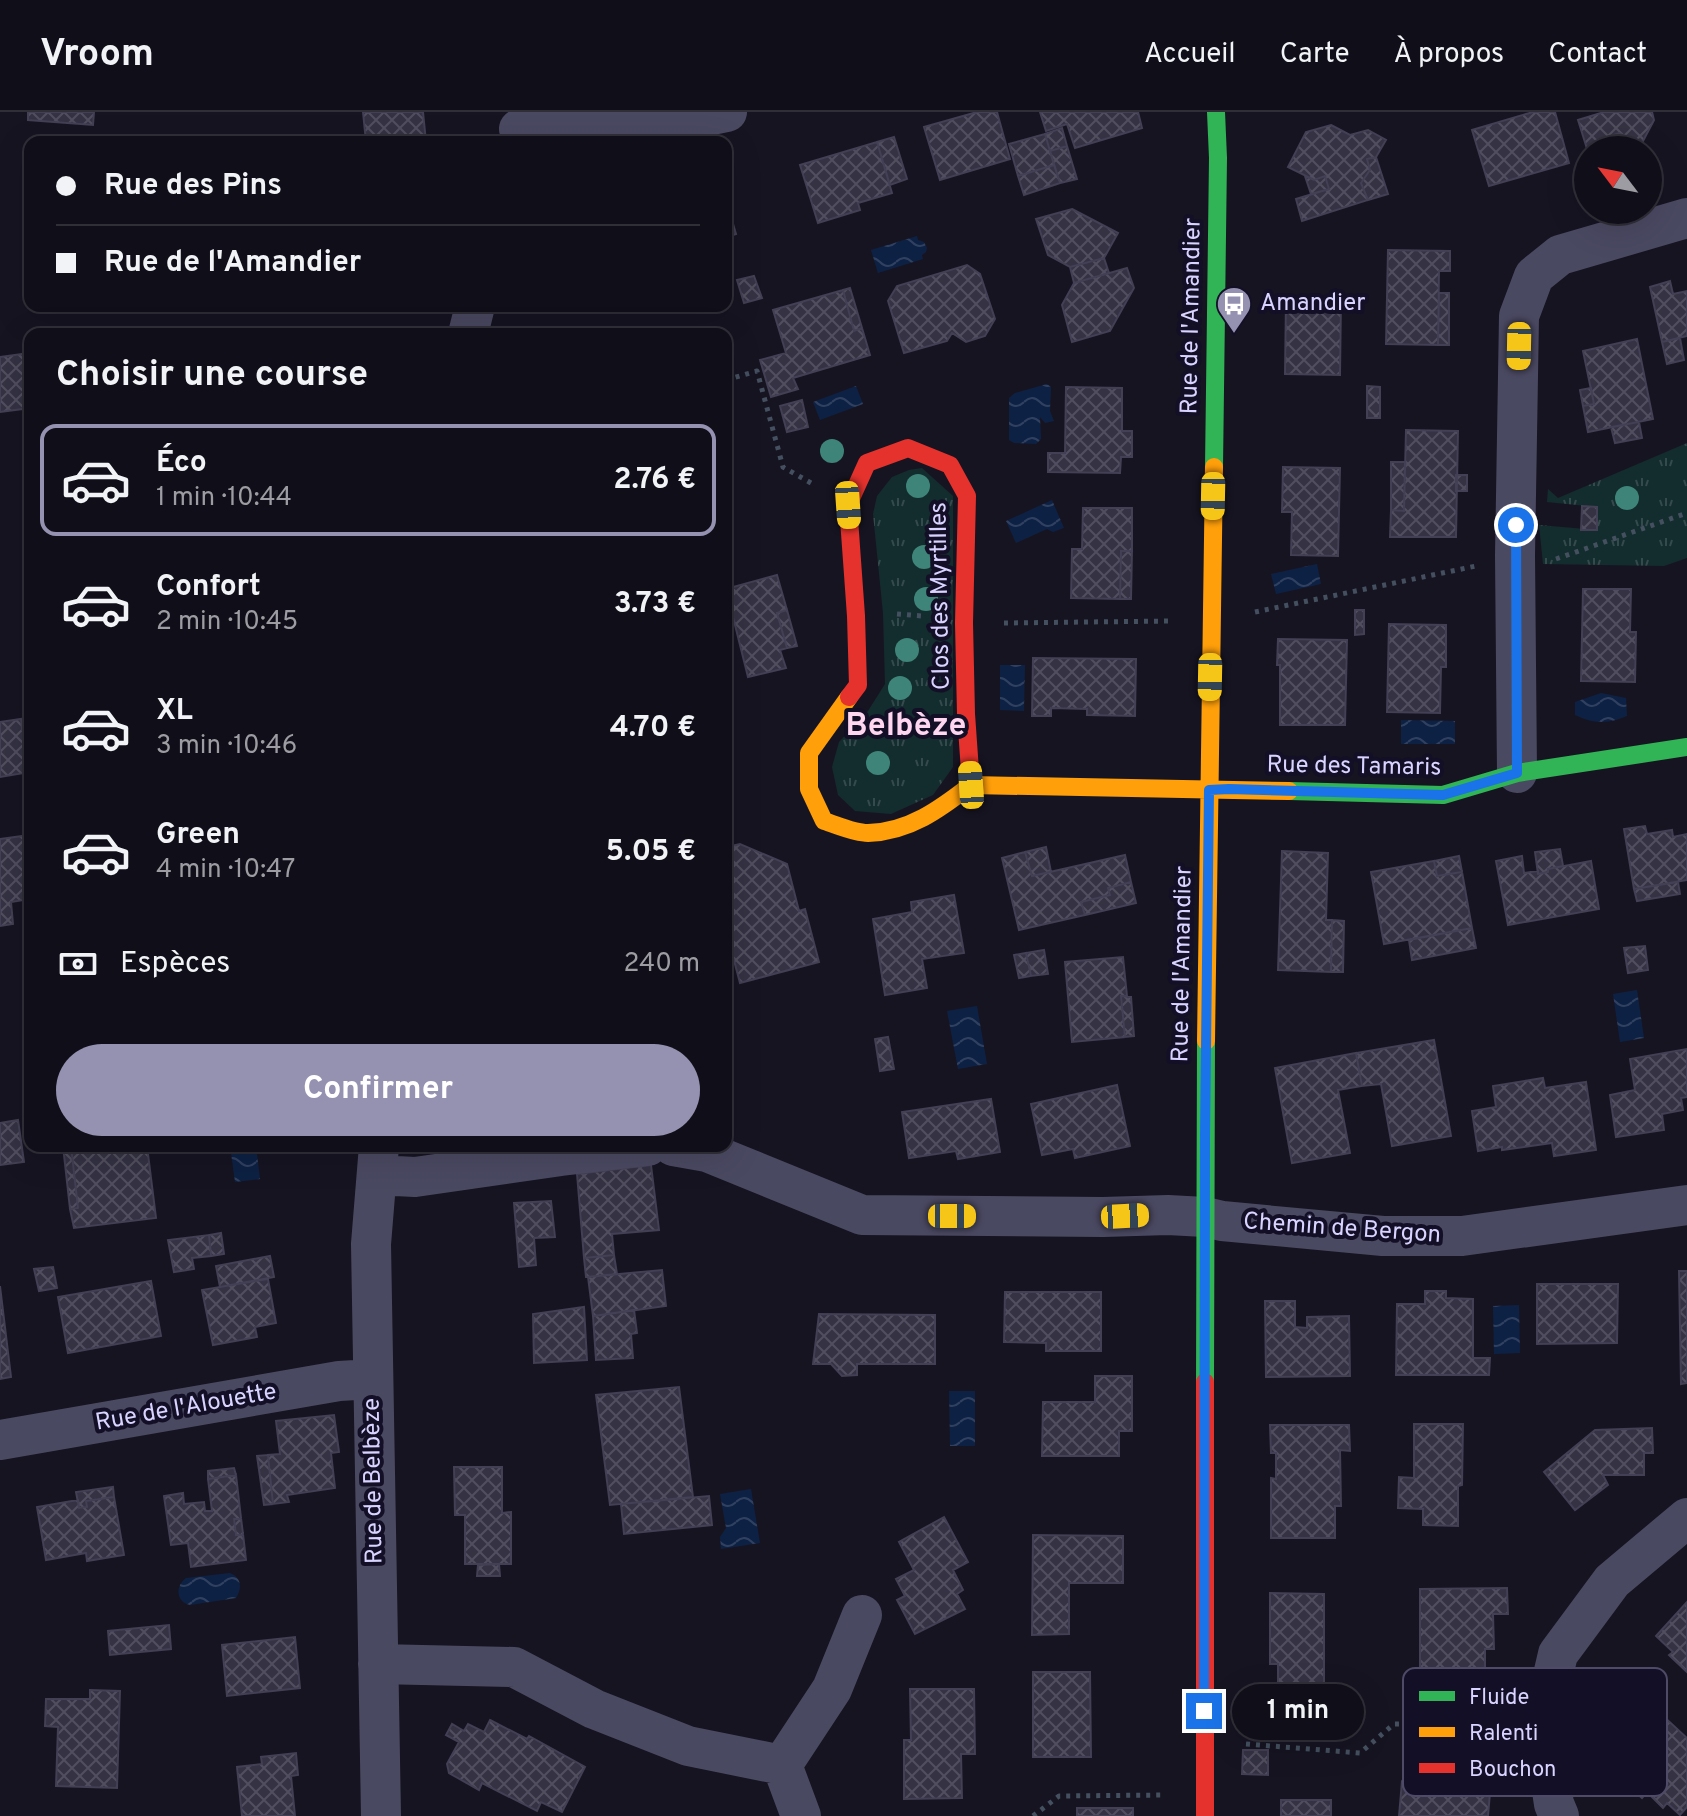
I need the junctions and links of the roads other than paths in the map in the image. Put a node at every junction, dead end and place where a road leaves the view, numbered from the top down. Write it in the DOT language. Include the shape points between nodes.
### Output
graph roads {
  1 [pos="727,112"];
  2 [pos="1216,112"];
  3 [pos="598,114"];
  4 [pos="519,128"];
  5 [pos="1687,218"];
  6 [pos="1687,747"];
  7 [pos="1517,773"];
  8 [pos="971,785"];
  9 [pos="1209,790"];
  10 [pos="596,1152"];
  11 [pos="707,1152"];
  12 [pos="378,1160"];
  13 [pos="1687,1205"];
  14 [pos="1205,1217"];
  15 [pos="373,1379"];
  16 [pos="0,1440"];
  17 [pos="1687,1518"];
  18 [pos="862,1615"];
  19 [pos="378,1664"];
  20 [pos="1555,1668"];
  21 [pos="782,1765"];
  22 [pos="1553,1796"];
  23 [pos="1205,1809"];
  24 [pos="381,1816"];
  25 [pos="801,1816"];
  26 [pos="1559,1816"];
  1 -- 3 [label="street" via="654,127"];
  2 -- 9 [label="street, Rue de l'Amandier"];
  3 -- 4 [label="street"];
  5 -- 7 [label="street" via="1560,255 1534,276 1519,316"];
  6 -- 7 [label="street, Rue des Tamaris"];
  7 -- 9 [label="street, Rue des Tamaris" via="1443,795"];
  8 -- 8 [label="street, Clos des Myrtilles" via="964,623 967,496 950,465 908,448 867,463 848,505 858,685 809,753 809,789 824,821 865,833 905,827"];
  8 -- 9 [label="street"];
  9 -- 14 [label="street, Rue de l'Amandier"];
  10 -- 12 [label="street" via="415,1177"];
  11 -- 14 [label="street, Chemin de Bergon" via="862,1215"];
  12 -- 15 [label="street, Rue de Belbèze" via="371,1244"];
  13 -- 14 [label="street, Chemin de Bergon" via="1462,1236 1383,1236"];
  14 -- 23 [label="street, Rue de l'Amandier"];
  15 -- 16 [label="street, Rue de l'Alouette"];
  15 -- 19 [label="street, Rue de Belbèze"];
  17 -- 20 [label="street" via="1612,1581 1558,1654"];
  18 -- 21 [label="street" via="832,1689"];
  19 -- 21 [label="street" via="514,1667 594,1709 688,1746"];
  19 -- 24 [label="street, Rue de Belbèze"];
  21 -- 25 [label="street"];
  22 -- 26 [label="street"];
}
